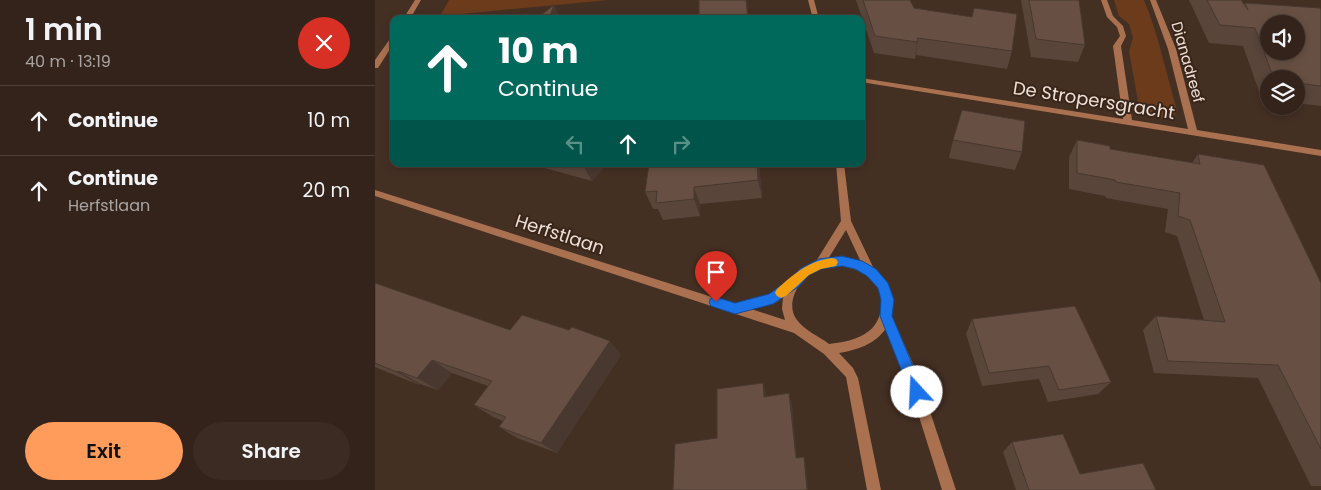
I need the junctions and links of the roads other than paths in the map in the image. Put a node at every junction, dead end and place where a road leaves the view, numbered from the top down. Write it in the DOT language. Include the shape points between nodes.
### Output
graph roads {
  1 [pos="418,0"];
  2 [pos="811,0"];
  3 [pos="1104,0"];
  4 [pos="1153,0"];
  5 [pos="409,15"];
  6 [pos="815,15"];
  7 [pos="390,43"];
  8 [pos="375,66"];
  9 [pos="865,81"];
  10 [pos="1128,122"];
  11 [pos="1193,132"];
  12 [pos="1319,153"];
  13 [pos="1321,163"];
  14 [pos="840,167"];
  15 [pos="375,193"];
  16 [pos="846,221"];
  17 [pos="819,264"];
  18 [pos="871,272"];
  19 [pos="794,283"];
  20 [pos="735,308"];
  21 [pos="886,316"];
  22 [pos="795,328"];
  23 [pos="828,350"];
  24 [pos="874,490"];
  25 [pos="949,490"];
  1 -- 5 [label="street"];
  2 -- 6 [label="street"];
  3 -- 10 [label="street" via="1110,17 1120,26 1123,36 1117,46"];
  4 -- 11 [label="street, Dianadreef" via="1172,49"];
  7 -- 8 [label="street"];
  9 -- 10 [label="street, De Stropersgracht"];
  10 -- 11 [label="street, De Stropersgracht"];
  11 -- 12 [label="street, De Stropersgracht"];
  12 -- 13 [label="street"];
  14 -- 16 [label="street"];
  15 -- 20 [label="street, Herfstlaan"];
  16 -- 17 [label="street"];
  16 -- 18 [label="street"];
  17 -- 18 [label="street" via="842,261"];
  17 -- 19 [label="street" via="804,272"];
  18 -- 21 [label="street" via="883,286 887,300"];
  19 -- 20 [label="street" via="773,299"];
  19 -- 22 [label="street" via="788,297 787,313"];
  20 -- 22 [label="street, Herfstlaan"];
  21 -- 23 [label="street" via="879,330 865,341 848,348"];
  21 -- 25 [label="street" via="912,375"];
  22 -- 23 [label="street"];
  23 -- 24 [label="street" via="850,374"];
}
